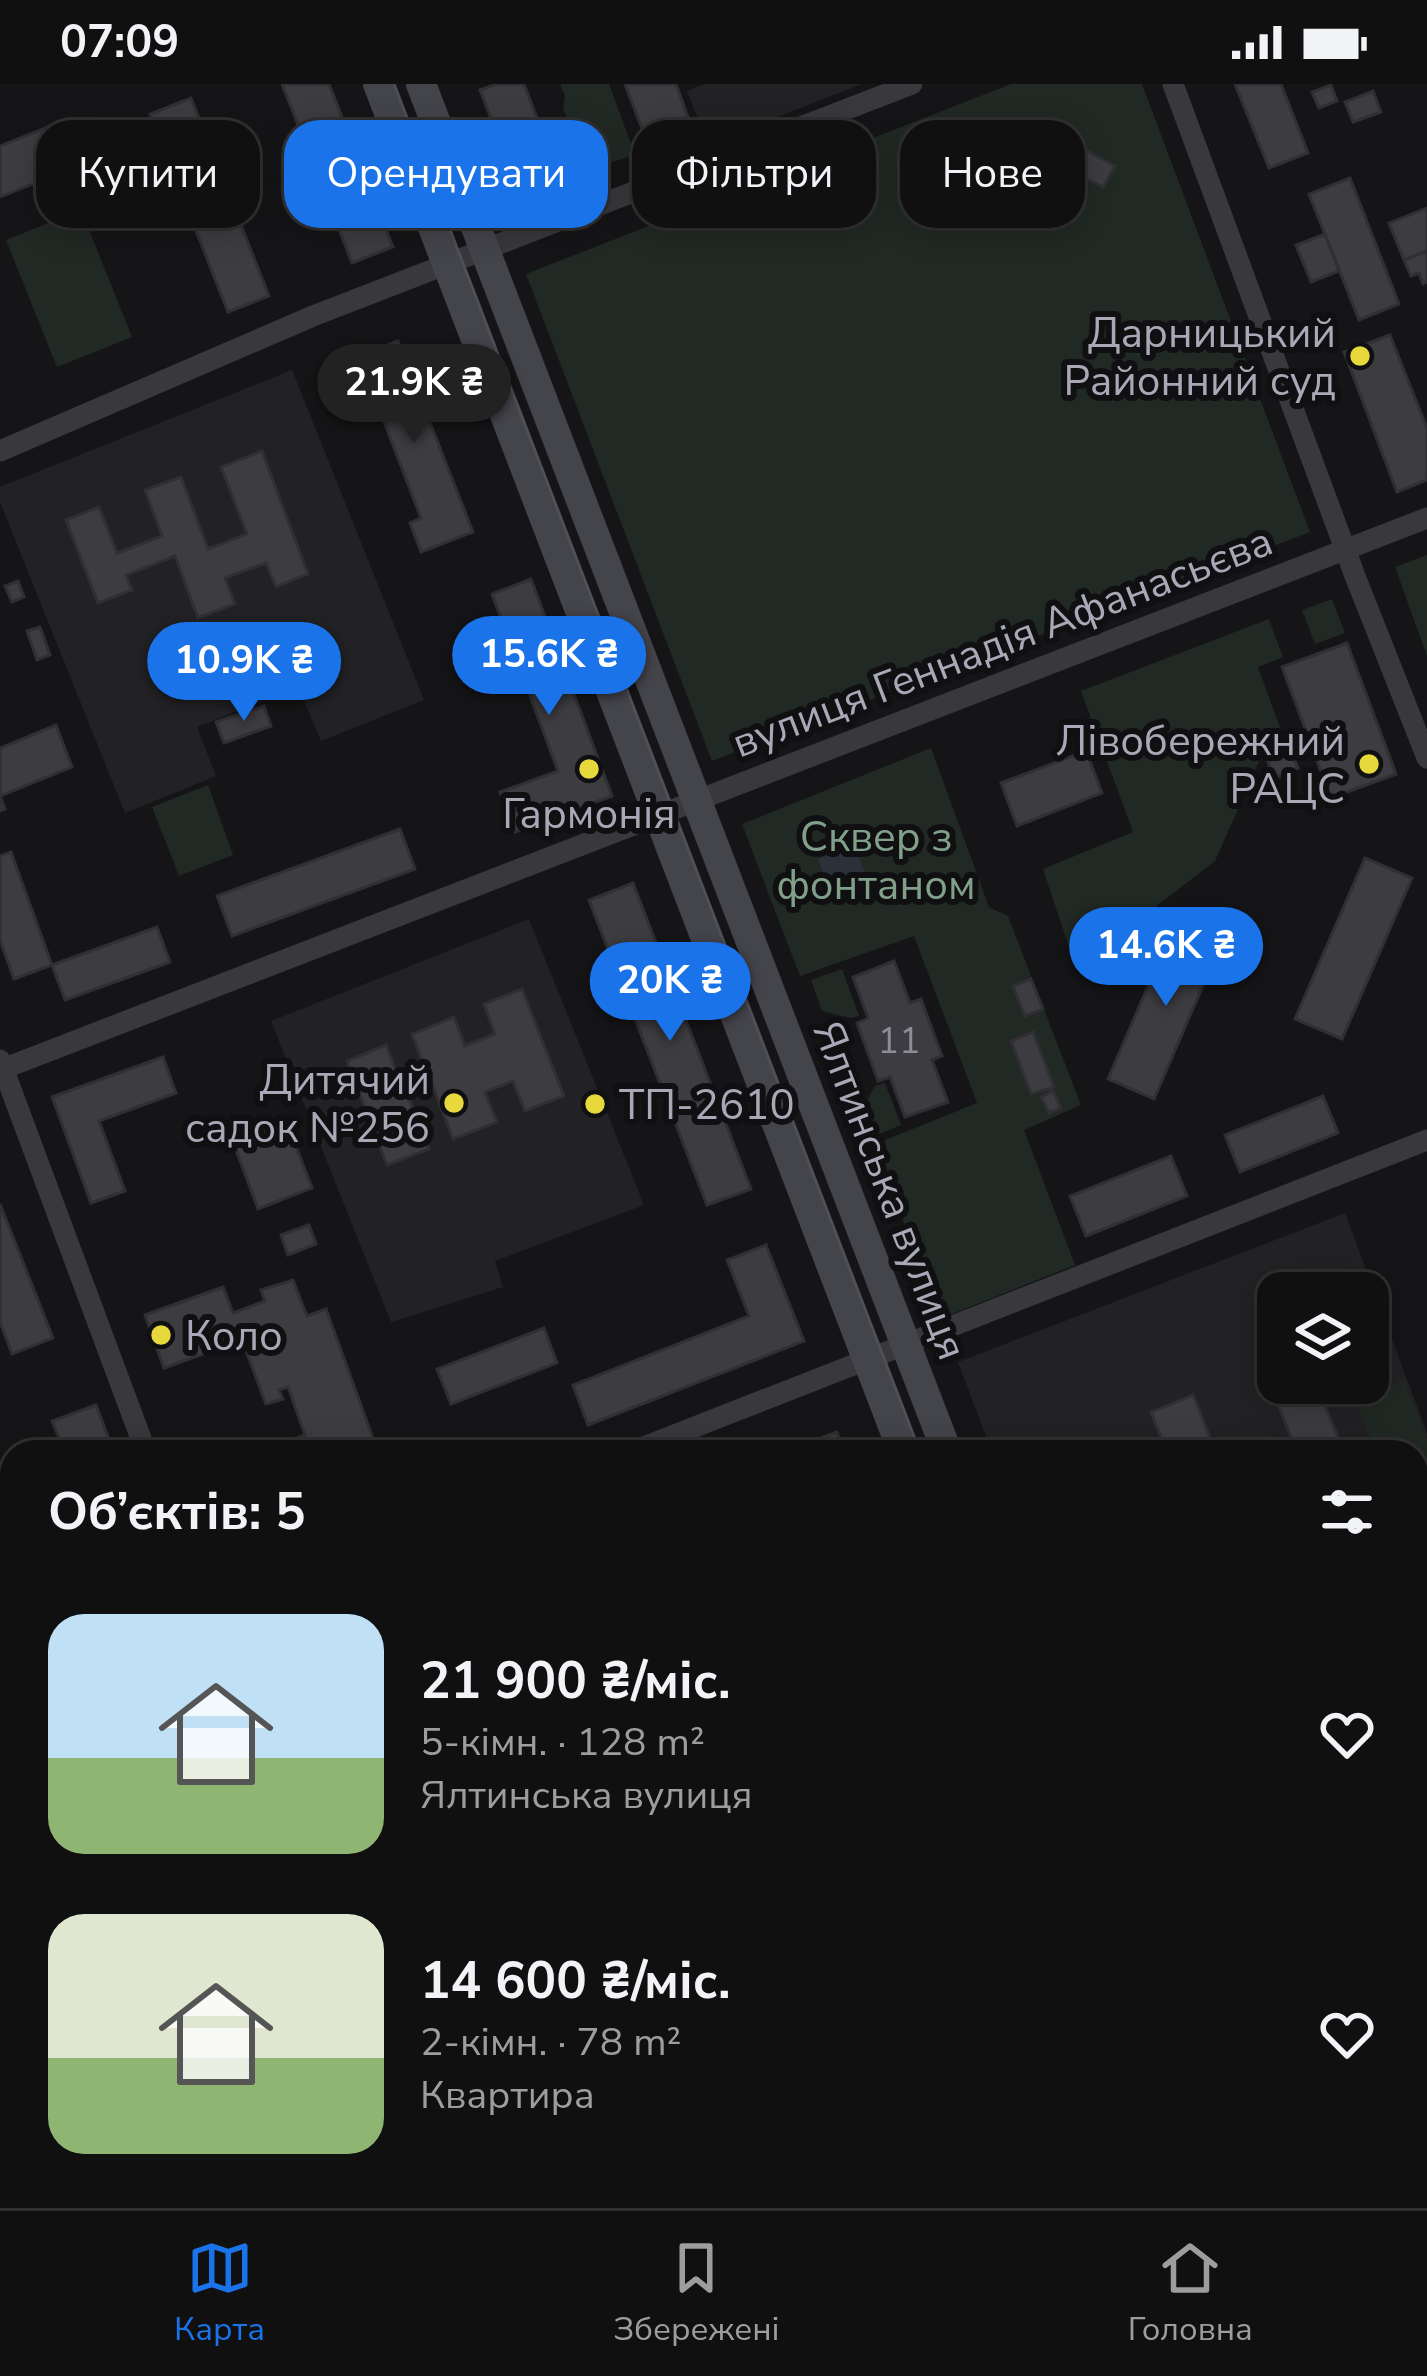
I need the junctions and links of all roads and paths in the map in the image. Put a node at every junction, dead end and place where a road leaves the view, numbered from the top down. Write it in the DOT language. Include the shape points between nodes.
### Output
graph roads {
  1 [pos="378,84"];
  2 [pos="422,84"];
  3 [pos="913,84"];
  4 [pos="1173,84"];
  5 [pos="485,249"];
  6 [pos="445,265"];
  7 [pos="0,451"];
  8 [pos="1427,518"];
  9 [pos="1346,549"];
  10 [pos="1427,758"];
  11 [pos="698,803"];
  12 [pos="659,818"];
  13 [pos="1,1066"];
  14 [pos="1427,1140"];
  15 [pos="906,1346"];
  16 [pos="868,1360"];
  17 [pos="141,1440"];
  18 [pos="662,1440"];
  19 [pos="898,1440"];
  20 [pos="942,1440"];
  1 -- 6 [label="street, Ялтинська вулиця"];
  2 -- 5 [label="street, Ялтинська вулиця"];
  3 -- 5 [label="street"];
  4 -- 9 [label="street"];
  5 -- 6 [label="street"];
  5 -- 11 [label="street, Ялтинська вулиця"];
  6 -- 7 [label="street"];
  6 -- 12 [label="street, Ялтинська вулиця"];
  8 -- 9 [label="street, вулиця Геннадія Афанасьєва"];
  9 -- 10 [label="street"];
  9 -- 11 [label="street, вулиця Геннадія Афанасьєва"];
  11 -- 12 [label="street, вулиця Геннадія Афанасьєва"];
  11 -- 15 [label="street, Ялтинська вулиця"];
  12 -- 13 [label="street, вулиця Геннадія Афанасьєва"];
  12 -- 16 [label="street, Ялтинська вулиця"];
  13 -- 17 [label="street"];
  14 -- 15 [label="street"];
  15 -- 16 [label="street"];
  15 -- 20 [label="street, Ялтинська вулиця"];
  16 -- 18 [label="street"];
  16 -- 19 [label="street, Ялтинська вулиця"];
}
